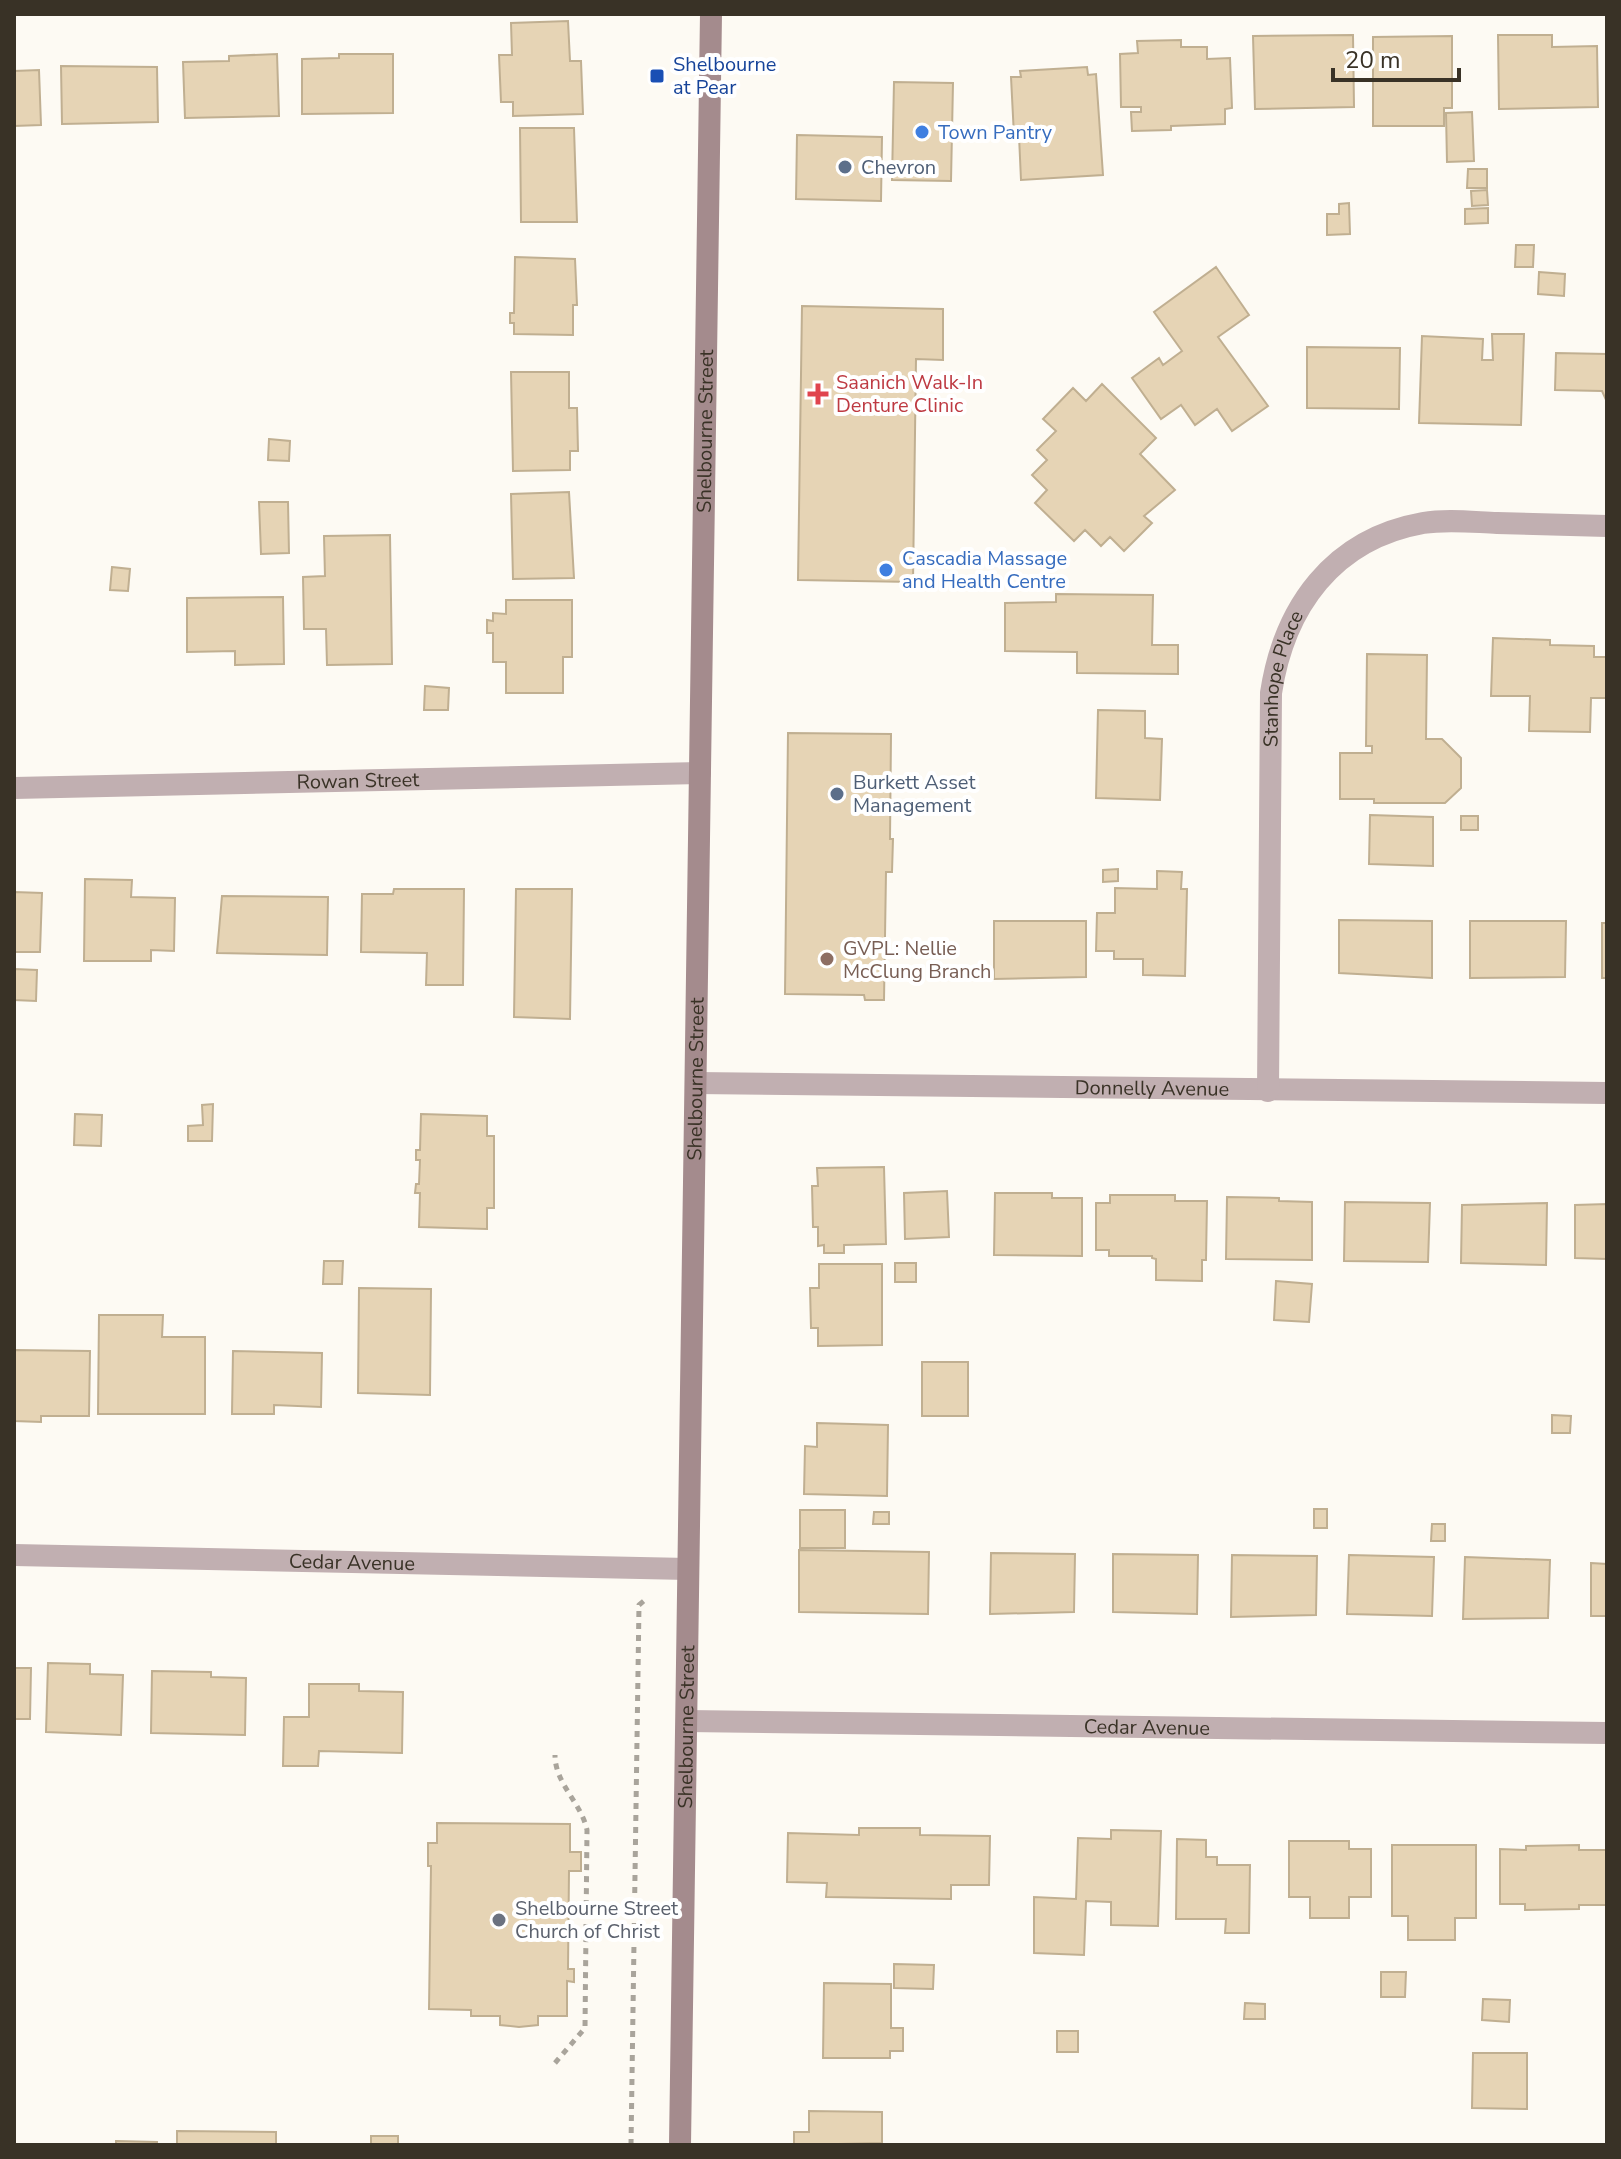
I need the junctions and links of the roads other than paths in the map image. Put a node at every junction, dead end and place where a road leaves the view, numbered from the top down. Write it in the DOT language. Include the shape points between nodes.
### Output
graph roads {
  1 [pos="711,14"];
  2 [pos="1607,526"];
  3 [pos="700,773"];
  4 [pos="14,788"];
  5 [pos="696,1083"];
  6 [pos="1268,1091"];
  7 [pos="1607,1093"];
  8 [pos="14,1555"];
  9 [pos="688,1569"];
  10 [pos="687,1721"];
  11 [pos="1607,1733"];
  12 [pos="680,2145"];
  1 -- 3 [label="main road, Shelbourne Street"];
  2 -- 6 [label="street, Stanhope Place" via="1422,523 1395,530 1345,557 1303,601 1287,629 1271,693"];
  3 -- 4 [label="street, Rowan Street"];
  3 -- 5 [label="main road, Shelbourne Street"];
  5 -- 6 [label="street, Donnelly Avenue"];
  5 -- 9 [label="main road, Shelbourne Street"];
  6 -- 7 [label="street, Donnelly Avenue"];
  8 -- 9 [label="street, Cedar Avenue"];
  9 -- 10 [label="main road, Shelbourne Street"];
  10 -- 11 [label="street, Cedar Avenue"];
  10 -- 12 [label="main road, Shelbourne Street"];
}
